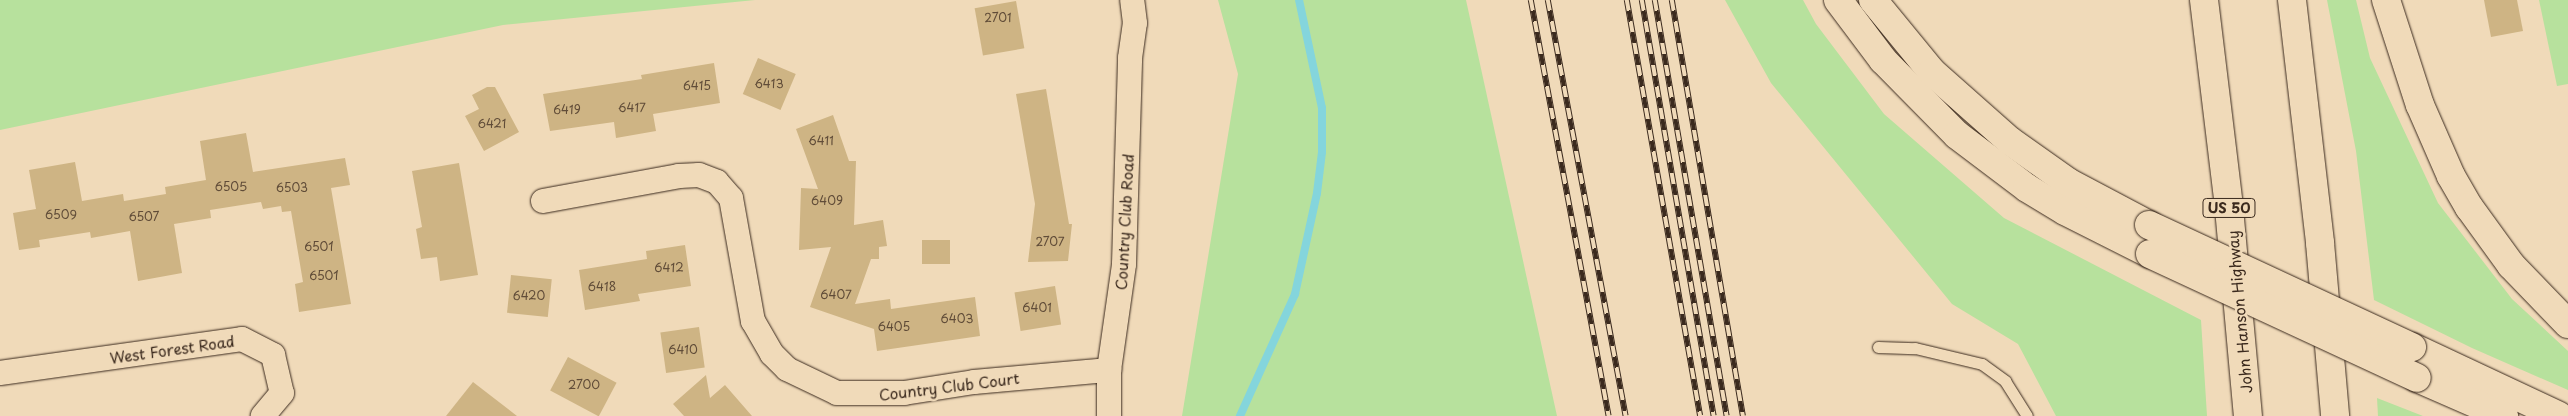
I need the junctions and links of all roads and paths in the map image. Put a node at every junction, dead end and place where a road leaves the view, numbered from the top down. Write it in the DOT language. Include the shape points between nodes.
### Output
graph roads {
  1 [pos="1132,0"];
  2 [pos="1838,0"];
  3 [pos="1873,0"];
  4 [pos="2204,0"];
  5 [pos="2292,0"];
  6 [pos="2386,0"];
  7 [pos="543,201"];
  8 [pos="2568,324"];
  9 [pos="1878,347"];
  10 [pos="1109,370"];
  11 [pos="0,373"];
  12 [pos="263,416"];
  13 [pos="1109,416"];
  14 [pos="2027,416"];
  15 [pos="2248,416"];
  16 [pos="2335,416"];
  17 [pos="2504,416"];
  18 [pos="2559,416"];
  1 -- 10 [label="street, Country Club Road" via="1135,23 1130,58 1124,264"];
  2 -- 17 [label="highway, bridge" via="1884,60 1957,135 2065,212"];
  3 -- 18 [label="highway, bridge" via="1932,72 2003,136 2068,182 2149,225"];
  4 -- 15 [label="highway, John Hanson Highway / US 50" via="2228,198"];
  5 -- 16 [label="highway"];
  6 -- 8 [label="highway" via="2420,105 2469,207 2511,265"];
  7 -- 10 [label="street, Country Club Court" via="679,176 699,175 717,182 731,198 753,322 767,346 787,368 837,392 904,393 974,382"];
  9 -- 14 [label="lane" via="1915,348 1982,364 2005,381"];
  10 -- 13 [label="street, Country Club Road"];
  11 -- 12 [label="street, West Forest Road" via="242,339 273,355 282,394"];
}
